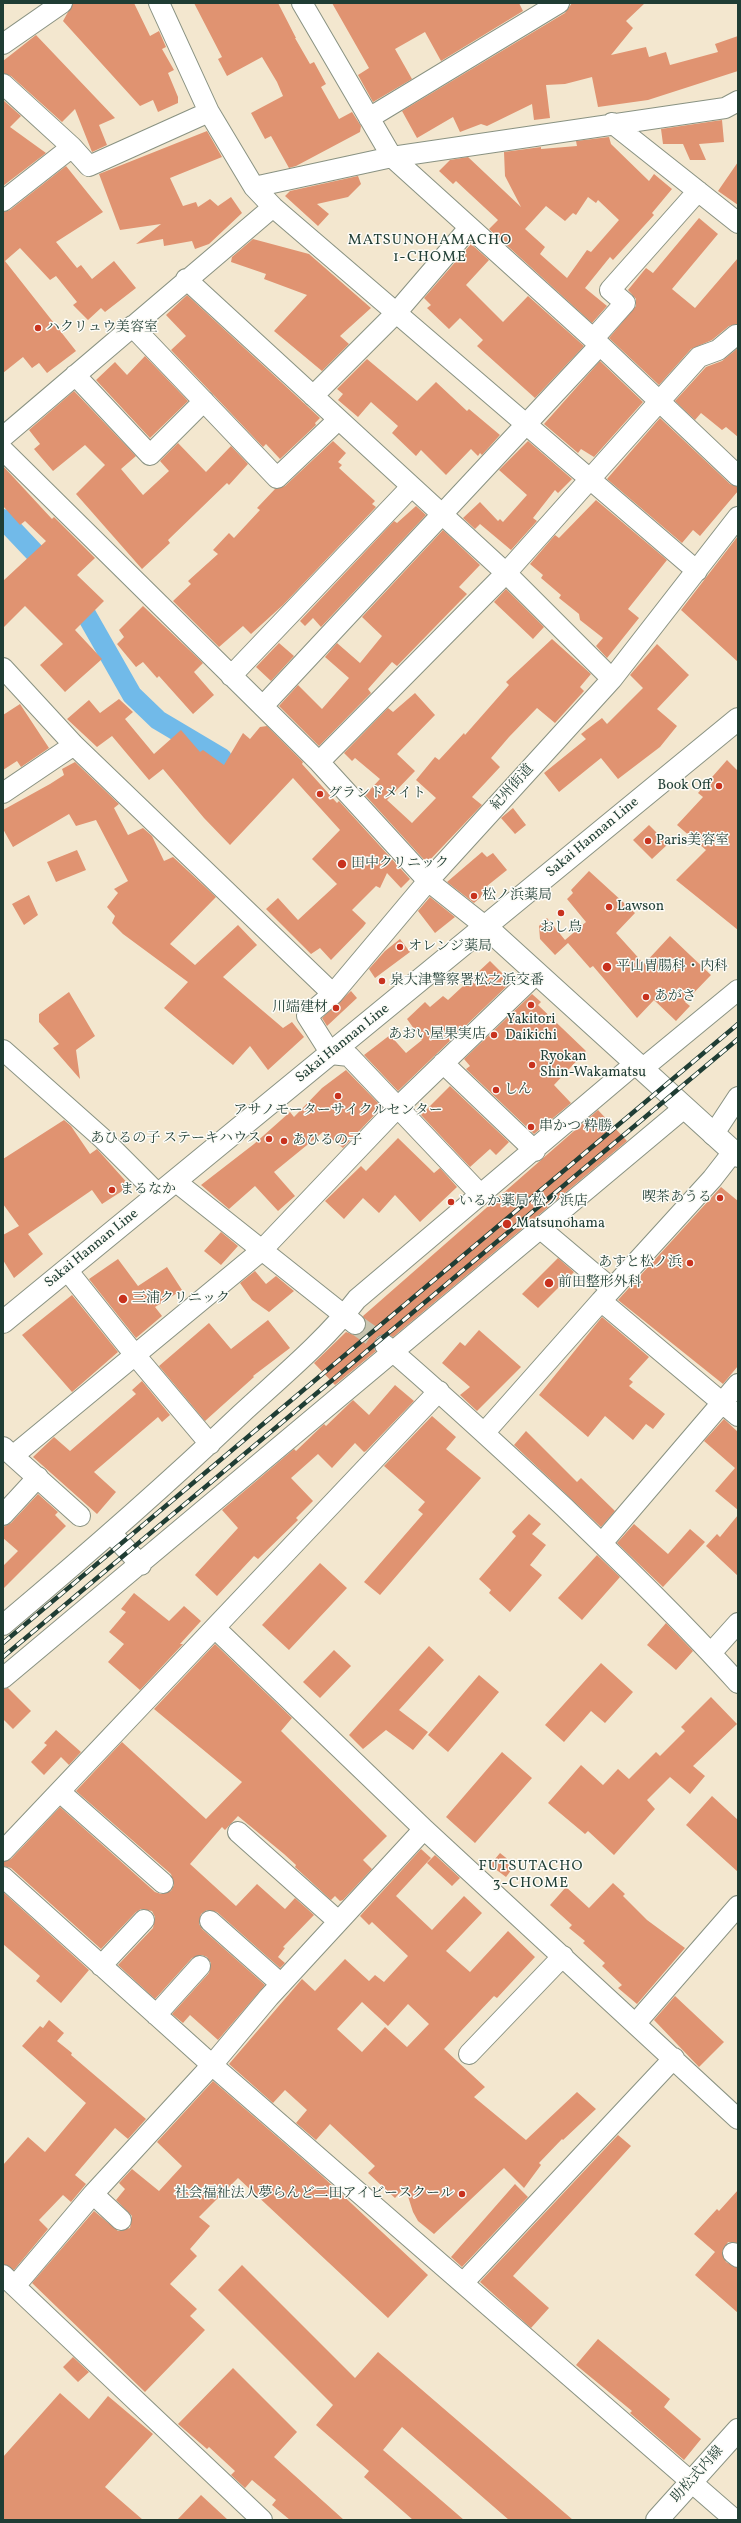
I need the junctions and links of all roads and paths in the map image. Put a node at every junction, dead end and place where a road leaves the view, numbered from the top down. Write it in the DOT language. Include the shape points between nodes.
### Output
graph roads {
  1 [pos="62,3"];
  2 [pos="158,3"];
  3 [pos="302,3"];
  4 [pos="558,3"];
  5 [pos="3,44"];
  6 [pos="3,84"];
  7 [pos="738,101"];
  8 [pos="209,112"];
  9 [pos="369,118"];
  10 [pos="612,123"];
  11 [pos="72,147"];
  12 [pos="392,157"];
  13 [pos="254,187"];
  14 [pos="698,191"];
  15 [pos="3,201"];
  16 [pos="273,207"];
  17 [pos="738,223"];
  18 [pos="469,228"];
  19 [pos="186,279"];
  20 [pos="396,313"];
  21 [pos="132,326"];
  22 [pos="736,336"];
  23 [pos="597,342"];
  24 [pos="75,375"];
  25 [pos="313,396"];
  26 [pos="659,400"];
  27 [pos="204,401"];
  28 [pos="338,420"];
  29 [pos="527,424"];
  30 [pos="3,437"];
  31 [pos="3,450"];
  32 [pos="738,476"];
  33 [pos="592,480"];
  34 [pos="411,487"];
  35 [pos="442,516"];
  36 [pos="738,517"];
  37 [pos="696,570"];
  38 [pos="506,573"];
  39 [pos="3,668"];
  40 [pos="231,676"];
  41 [pos="612,679"];
  42 [pos="263,706"];
  43 [pos="738,719"];
  44 [pos="74,745"];
  45 [pos="319,762"];
  46 [pos="3,793"];
  47 [pos="428,882"];
  48 [pos="486,927"];
  49 [pos="536,974"];
  50 [pos="738,990"];
  51 [pos="333,994"];
  52 [pos="3,1050"];
  53 [pos="330,1054"];
  54 [pos="443,1063"];
  55 [pos="639,1066"];
  56 [pos="738,1097"];
  57 [pos="397,1108"];
  58 [pos="684,1108"];
  59 [pos="713,1135"];
  60 [pos="535,1151"];
  61 [pos="736,1154"];
  62 [pos="167,1188"];
  63 [pos="480,1194"];
  64 [pos="541,1229"];
  65 [pos="261,1251"];
  66 [pos="67,1270"];
  67 [pos="606,1295"];
  68 [pos="349,1320"];
  69 [pos="3,1322"];
  70 [pos="390,1349"];
  71 [pos="135,1355"];
  72 [pos="738,1384"];
  73 [pos="439,1391"];
  74 [pos="723,1402"];
  75 [pos="738,1416"];
  76 [pos="485,1432"];
  77 [pos="210,1444"];
  78 [pos="9,1451"];
  79 [pos="38,1477"];
  80 [pos="3,1515"];
  81 [pos="80,1516"];
  82 [pos="107,1538"];
  83 [pos="602,1544"];
  84 [pos="136,1569"];
  85 [pos="738,1623"];
  86 [pos="3,1625"];
  87 [pos="215,1628"];
  88 [pos="711,1653"];
  89 [pos="3,1678"];
  90 [pos="738,1683"];
  91 [pos="60,1792"];
  92 [pos="424,1829"];
  93 [pos="238,1832"];
  94 [pos="3,1851"];
  95 [pos="3,1877"];
  96 [pos="163,1883"];
  97 [pos="738,1906"];
  98 [pos="144,1920"];
  99 [pos="210,1920"];
  100 [pos="338,1922"];
  101 [pos="563,1956"];
  102 [pos="102,1966"];
  103 [pos="200,1966"];
  104 [pos="281,1984"];
  105 [pos="156,2015"];
  106 [pos="636,2023"];
  107 [pos="469,2054"];
  108 [pos="674,2058"];
  109 [pos="212,2065"];
  110 [pos="738,2119"];
  111 [pos="93,2194"];
  112 [pos="121,2220"];
  113 [pos="9,2281"];
  114 [pos="462,2283"];
  115 [pos="738,2430"];
  116 [pos="691,2482"];
  117 [pos="262,2520"];
  118 [pos="658,2520"];
  119 [pos="735,2520"];
  1 -- 5 [label="street"];
  2 -- 8 [label="street"];
  3 -- 9 [label="street"];
  4 -- 9 [label="street"];
  6 -- 11 [label="street"];
  7 -- 10 [label="street" via="725,108"];
  8 -- 11 [label="street" via="89,166"];
  8 -- 13 [label="street"];
  9 -- 12 [label="street"];
  10 -- 12 [label="street"];
  10 -- 14 [label="street"];
  11 -- 15 [label="street"];
  12 -- 13 [label="street"];
  12 -- 18 [label="street"];
  13 -- 16 [label="street"];
  14 -- 17 [label="street"];
  14 -- 23 [label="street" via="610,290 625,303"];
  16 -- 19 [label="street"];
  16 -- 20 [label="street"];
  18 -- 20 [label="street"];
  18 -- 23 [label="street"];
  19 -- 21 [label="street"];
  19 -- 25 [label="street"];
  20 -- 25 [label="street"];
  20 -- 29 [label="street"];
  21 -- 24 [label="street"];
  21 -- 27 [label="street"];
  22 -- 26 [label="street" via="718,350 699,357"];
  23 -- 26 [label="street"];
  23 -- 29 [label="street"];
  24 -- 27 [label="street" via="150,455"];
  24 -- 30 [label="street"];
  25 -- 28 [label="street"];
  26 -- 32 [label="street"];
  26 -- 33 [label="street"];
  27 -- 28 [label="street" via="277,478"];
  28 -- 34 [label="street"];
  29 -- 33 [label="street"];
  29 -- 35 [label="street"];
  31 -- 40 [label="street"];
  33 -- 37 [label="street"];
  33 -- 38 [label="street"];
  34 -- 35 [label="street"];
  34 -- 40 [label="street"];
  35 -- 38 [label="street"];
  35 -- 42 [label="street"];
  36 -- 37 [label="street, 紀州街道"];
  37 -- 41 [label="street, 紀州街道"];
  38 -- 41 [label="street"];
  38 -- 45 [label="street"];
  39 -- 44 [label="street"];
  40 -- 42 [label="street"];
  41 -- 47 [label="street, 紀州街道"];
  42 -- 45 [label="street"];
  43 -- 48 [label="main road, Sakai Hannan Line"];
  44 -- 46 [label="street"];
  44 -- 51 [label="street"];
  45 -- 47 [label="street"];
  47 -- 48 [label="street"];
  47 -- 51 [label="street, 紀州街道"];
  48 -- 49 [label="main road"];
  48 -- 53 [label="main road, Sakai Hannan Line"];
  49 -- 54 [label="street"];
  49 -- 55 [label="main road"];
  50 -- 55 [label="street"];
  51 -- 53 [label="street, 紀州街道" via="307,1016"];
  52 -- 62 [label="street" via="102,1138"];
  53 -- 57 [label="street" via="349,1056"];
  53 -- 62 [label="main road, Sakai Hannan Line"];
  54 -- 57 [label="street"];
  54 -- 60 [label="street"];
  55 -- 58 [label="main road"];
  55 -- 60 [label="street"];
  56 -- 59 [label="street"];
  57 -- 63 [label="street"];
  57 -- 65 [label="street"];
  58 -- 59 [label="main road"];
  58 -- 64 [label="street"];
  59 -- 61 [label="main road"];
  60 -- 63 [label="street"];
  61 -- 67 [label="street"];
  62 -- 65 [label="street"];
  62 -- 66 [label="main road, Sakai Hannan Line"];
  63 -- 68 [label="street" via="357,1299"];
  64 -- 67 [label="street"];
  64 -- 70 [label="street"];
  65 -- 68 [label="street"];
  65 -- 71 [label="street"];
  66 -- 69 [label="main road, Sakai Hannan Line"];
  66 -- 71 [label="street"];
  67 -- 74 [label="street"];
  67 -- 76 [label="street"];
  68 -- 77 [label="street"];
  70 -- 73 [label="street"];
  70 -- 84 [label="street"];
  71 -- 77 [label="street"];
  71 -- 78 [label="street"];
  72 -- 74 [label="street"];
  73 -- 76 [label="street"];
  73 -- 87 [label="street"];
  74 -- 75 [label="street"];
  74 -- 83 [label="street"];
  76 -- 83 [label="street"];
  77 -- 82 [label="street"];
  78 -- 79 [label="street"];
  79 -- 80 [label="street"];
  79 -- 81 [label="street"];
  82 -- 84 [label="street"];
  82 -- 86 [label="street"];
  83 -- 88 [label="street"];
  84 -- 89 [label="street"];
  85 -- 88 [label="street"];
  87 -- 91 [label="street"];
  87 -- 92 [label="street"];
  88 -- 90 [label="street"];
  91 -- 94 [label="street"];
  91 -- 96 [label="street"];
  92 -- 100 [label="street"];
  92 -- 101 [label="street"];
  93 -- 100 [label="street"];
  95 -- 102 [label="street"];
  97 -- 106 [label="street"];
  98 -- 102 [label="street"];
  99 -- 104 [label="street"];
  100 -- 104 [label="street"];
  101 -- 106 [label="street"];
  101 -- 107 [label="street"];
  102 -- 105 [label="street"];
  103 -- 105 [label="street"];
  104 -- 109 [label="street"];
  105 -- 109 [label="street"];
  106 -- 108 [label="street"];
  108 -- 110 [label="street"];
  108 -- 114 [label="street"];
  109 -- 111 [label="street"];
  109 -- 114 [label="street"];
  111 -- 112 [label="street"];
  111 -- 113 [label="street"];
  113 -- 117 [label="street"];
  114 -- 116 [label="street"];
  115 -- 116 [label="main road, 助松式内線"];
  116 -- 118 [label="main road, 助松式内線"];
  116 -- 119 [label="street"];
}
